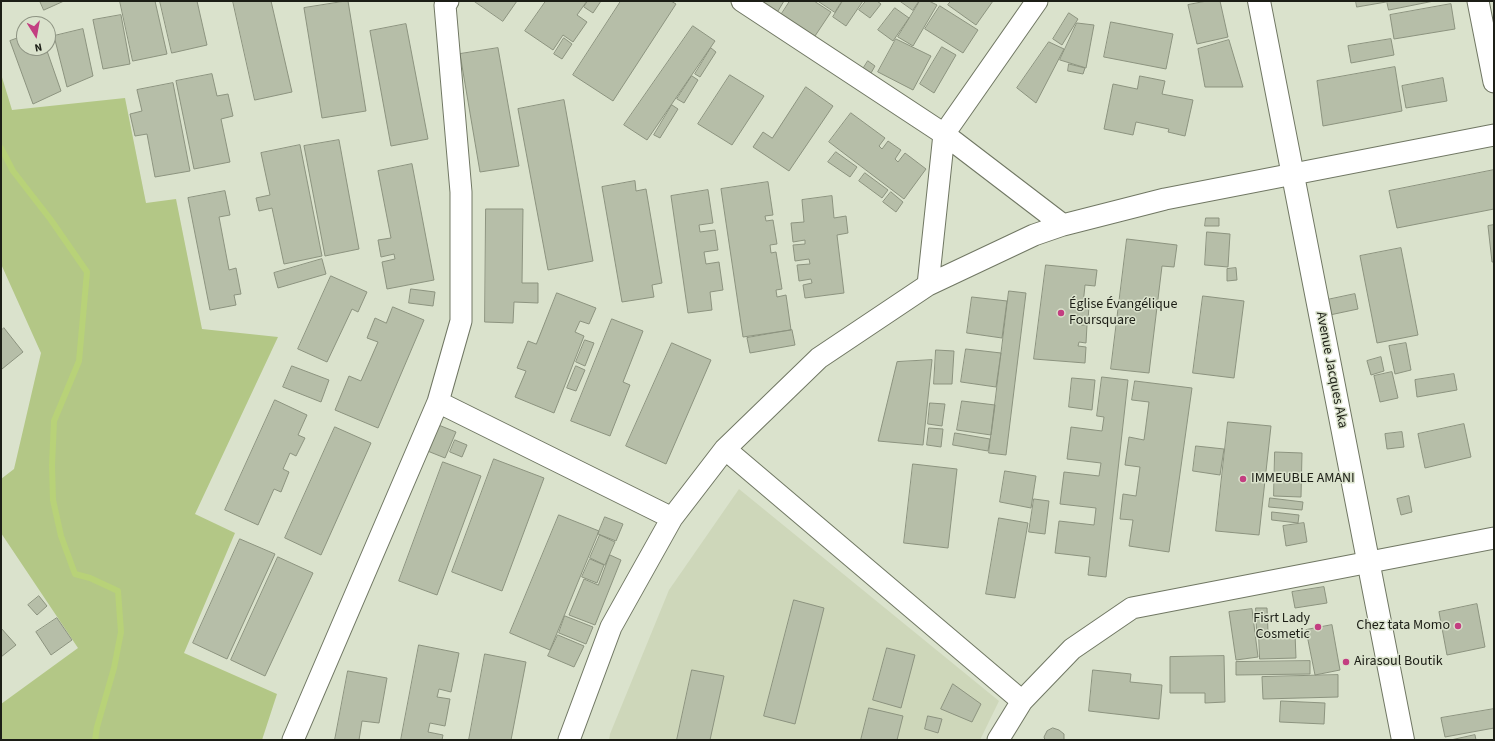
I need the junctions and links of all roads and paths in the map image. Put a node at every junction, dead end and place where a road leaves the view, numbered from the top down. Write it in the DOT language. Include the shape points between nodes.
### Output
graph roads {
  1 [pos="742,1"];
  2 [pos="1037,1"];
  3 [pos="1259,1"];
  4 [pos="1478,1"];
  5 [pos="443,2"];
  6 [pos="1494,82"];
  7 [pos="944,134"];
  8 [pos="1494,135"];
  9 [pos="1293,174"];
  10 [pos="1063,225"];
  11 [pos="928,285"];
  12 [pos="438,402"];
  13 [pos="725,449"];
  14 [pos="672,518"];
  15 [pos="1494,538"];
  16 [pos="1368,562"];
  17 [pos="1022,701"];
  18 [pos="293,740"];
  19 [pos="569,740"];
  20 [pos="998,740"];
  21 [pos="1403,740"];
  1 -- 7 [label="street"];
  2 -- 7 [label="street"];
  3 -- 9 [label="street, Avenue Jacques Aka"];
  4 -- 6 [label="street"];
  5 -- 12 [label="street" via="461,192 461,322"];
  7 -- 10 [label="street"];
  7 -- 11 [label="street"];
  8 -- 9 [label="street"];
  9 -- 10 [label="street" via="1165,199"];
  9 -- 16 [label="street, Avenue Jacques Aka"];
  10 -- 11 [label="street" via="1034,235"];
  11 -- 13 [label="street" via="819,358"];
  12 -- 14 [label="street"];
  12 -- 18 [label="street"];
  13 -- 14 [label="street"];
  13 -- 17 [label="street"];
  14 -- 19 [label="street" via="611,627"];
  15 -- 16 [label="street"];
  16 -- 17 [label="street" via="1132,608 1072,649"];
  16 -- 21 [label="street, Avenue Jacques Aka"];
  17 -- 20 [label="street"];
}
